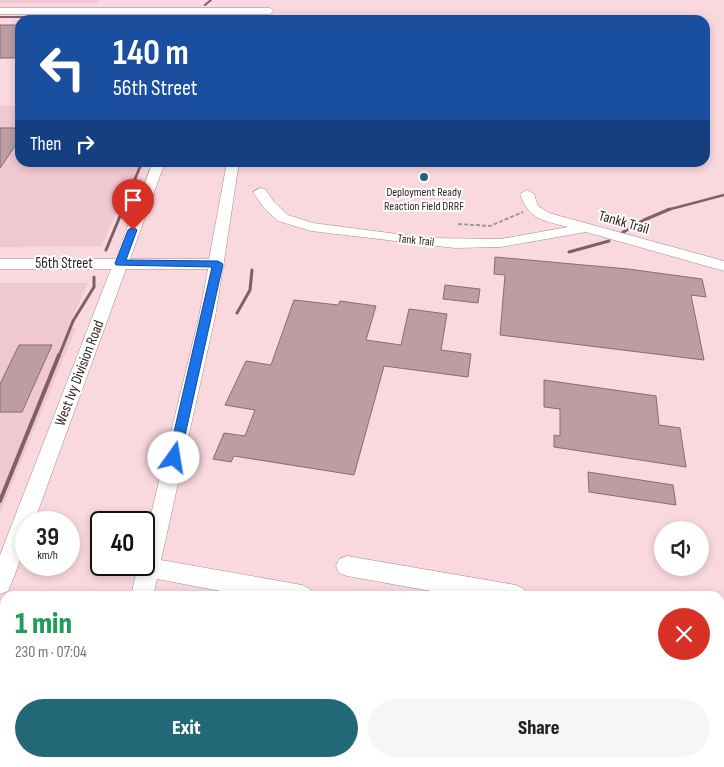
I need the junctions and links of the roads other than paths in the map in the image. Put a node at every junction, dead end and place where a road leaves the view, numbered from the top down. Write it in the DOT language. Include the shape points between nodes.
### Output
graph roads {
  1 [pos="221,0"];
  2 [pos="272,0"];
  3 [pos="0,11"];
  4 [pos="216,11"];
  5 [pos="215,15"];
  6 [pos="268,15"];
  7 [pos="157,167"];
  8 [pos="232,167"];
  9 [pos="260,192"];
  10 [pos="527,194"];
  11 [pos="584,228"];
  12 [pos="120,263"];
  13 [pos="0,264"];
  14 [pos="218,264"];
  15 [pos="724,266"];
  16 [pos="155,538"];
  17 [pos="347,566"];
  18 [pos="155,569"];
  19 [pos="146,576"];
  20 [pos="0,584"];
  21 [pos="143,591"];
  22 [pos="274,591"];
  23 [pos="488,591"];
  1 -- 4 [label="street"];
  2 -- 6 [label="street"];
  3 -- 4 [label="street"];
  4 -- 5 [label="street"];
  4 -- 6 [label="street"];
  7 -- 12 [label="street, West Ivy Division Road"];
  8 -- 14 [label="street"];
  9 -- 11 [label="street, Tank Trail" via="283,218 311,227 428,242 501,243"];
  10 -- 11 [label="street, Tankk Trail" via="532,208 544,216"];
  11 -- 15 [label="street, Tankk Trail"];
  12 -- 13 [label="street, 56th Street"];
  12 -- 14 [label="street, 56th Street"];
  12 -- 20 [label="street, West Ivy Division Road"];
  14 -- 16 [label="street"];
  17 -- 23 [label="street"];
  18 -- 22 [label="street"];
  19 -- 21 [label="street"];
}
